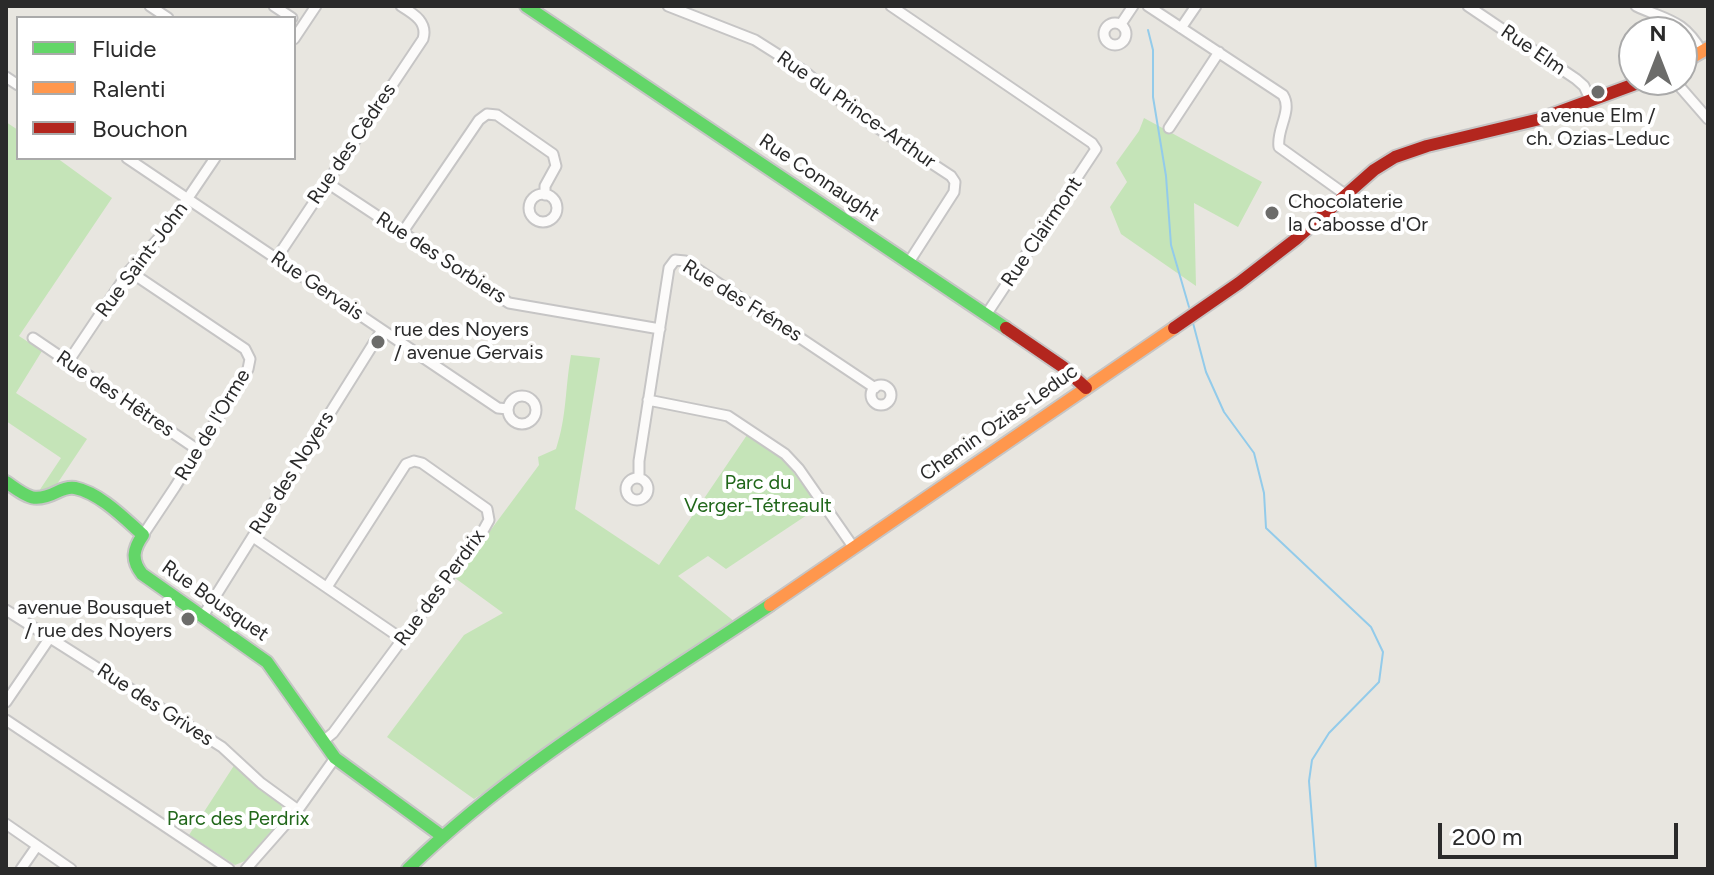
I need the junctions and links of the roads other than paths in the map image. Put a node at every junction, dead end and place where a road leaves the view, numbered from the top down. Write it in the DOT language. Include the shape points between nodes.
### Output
graph roads {
  1 [pos="316,6"];
  2 [pos="401,6"];
  3 [pos="526,6"];
  4 [pos="668,6"];
  5 [pos="892,6"];
  6 [pos="1133,6"];
  7 [pos="1148,6"];
  8 [pos="1196,6"];
  9 [pos="1468,6"];
  10 [pos="1636,6"];
  11 [pos="297,21"];
  12 [pos="1121,24"];
  13 [pos="1181,28"];
  14 [pos="1705,50"];
  15 [pos="1219,52"];
  16 [pos="1618,91"];
  17 [pos="1688,96"];
  18 [pos="1591,101"];
  19 [pos="1708,119"];
  20 [pos="1169,128"];
  21 [pos="130,160"];
  22 [pos="214,160"];
  23 [pos="326,182"];
  24 [pos="545,195"];
  25 [pos="1346,195"];
  26 [pos="188,199"];
  27 [pos="402,233"];
  28 [pos="276,259"];
  29 [pos="909,262"];
  30 [pos="129,271"];
  31 [pos="986,315"];
  32 [pos="660,329"];
  33 [pos="382,330"];
  34 [pos="33,338"];
  35 [pos="68,362"];
  36 [pos="875,388"];
  37 [pos="1086,388"];
  38 [pos="648,400"];
  39 [pos="508,409"];
  40 [pos="198,450"];
  41 [pos="639,478"];
  42 [pos="6,482"];
  43 [pos="143,535"];
  44 [pos="253,537"];
  45 [pos="854,548"];
  46 [pos="327,587"];
  47 [pos="6,610"];
  48 [pos="203,616"];
  49 [pos="49,639"];
  50 [pos="402,639"];
  51 [pos="6,702"];
  52 [pos="6,720"];
  53 [pos="322,742"];
  54 [pos="335,758"];
  55 [pos="298,810"];
  56 [pos="6,824"];
  57 [pos="442,836"];
  58 [pos="37,846"];
  59 [pos="21,869"];
  60 [pos="71,869"];
  61 [pos="229,869"];
  62 [pos="246,869"];
  63 [pos="408,869"];
  1 -- 11 [label="street"];
  2 -- 23 [label="street, Rue des Cèdres" via="424,27 423,39"];
  3 -- 29 [label="street, Rue Connaught"];
  4 -- 29 [label="street, Rue du Prince-Arthur" via="755,40 951,176 954,192"];
  5 -- 31 [label="street, Rue Clairmont" via="1096,149"];
  6 -- 12 [label="street"];
  7 -- 13 [label="street"];
  8 -- 13 [label="street"];
  9 -- 18 [label="street, Rue Elm" via="1576,79"];
  10 -- 14 [label="street" via="1679,23"];
  13 -- 15 [label="street"];
  15 -- 20 [label="street"];
  15 -- 25 [label="street" via="1285,96 1279,147"];
  16 -- 18 [label="street, Chemin Ozias-Leduc"];
  17 -- 19 [label="street"];
  18 -- 25 [label="street, Chemin Ozias-Leduc" via="1395,157"];
  21 -- 26 [label="street, Rue Gervais"];
  22 -- 26 [label="street, Rue Saint-John"];
  23 -- 27 [label="street, Rue des Sorbiers"];
  23 -- 28 [label="street, Rue des Cèdres"];
  24 -- 27 [label="street" via="556,166 553,154 497,115 487,114"];
  25 -- 37 [label="street, Chemin Ozias-Leduc" via="1268,261"];
  26 -- 28 [label="street, Rue Gervais"];
  26 -- 30 [label="street, Rue Saint-John"];
  27 -- 32 [label="street, Rue des Sorbiers" via="509,303"];
  28 -- 33 [label="street, Rue Gervais"];
  29 -- 31 [label="street, Rue Connaught"];
  30 -- 35 [label="street, Rue Saint-John"];
  30 -- 40 [label="street, Rue de l'Orme" via="250,356 248,369"];
  31 -- 37 [label="street, Rue Connaught"];
  32 -- 36 [label="street, Rue des Frénes" via="670,266 681,260"];
  32 -- 38 [label="street, Rue des Frénes"];
  33 -- 39 [label="street, Rue Gervais" via="498,408"];
  33 -- 44 [label="street, Rue des Noyers"];
  34 -- 35 [label="street, Rue des Hêtres"];
  35 -- 40 [label="street, Rue des Hêtres"];
  37 -- 45 [label="street, Chemin Ozias-Leduc"];
  38 -- 41 [label="street, Rue des Frénes"];
  38 -- 45 [label="street" via="724,414 785,454"];
  40 -- 43 [label="street, Rue de l'Orme"];
  42 -- 43 [label="street" via="38,499 76,488"];
  43 -- 48 [label="street, Rue Bousquet" via="133,553 136,568"];
  44 -- 46 [label="street"];
  44 -- 48 [label="street, Rue des Noyers"];
  45 -- 57 [label="street, Chemin Ozias-Leduc" via="504,784"];
  46 -- 50 [label="street"];
  46 -- 50 [label="street, Rue des Perdrix" via="406,464 422,463 482,503 489,514 486,527"];
  47 -- 49 [label="street, Rue des Grives"];
  48 -- 53 [label="street, Rue Bousquet" via="271,667"];
  49 -- 51 [label="street"];
  49 -- 55 [label="street, Rue des Grives" via="222,747"];
  50 -- 53 [label="street, Rue des Perdrix"];
  52 -- 61 [label="street"];
  53 -- 54 [label="street, Rue Bousquet"];
  54 -- 55 [label="street"];
  54 -- 57 [label="street, Rue Bousquet"];
  55 -- 62 [label="street"];
  56 -- 58 [label="street"];
  57 -- 63 [label="street, Chemin Ozias-Leduc"];
  58 -- 59 [label="street"];
  58 -- 60 [label="street"];
}
